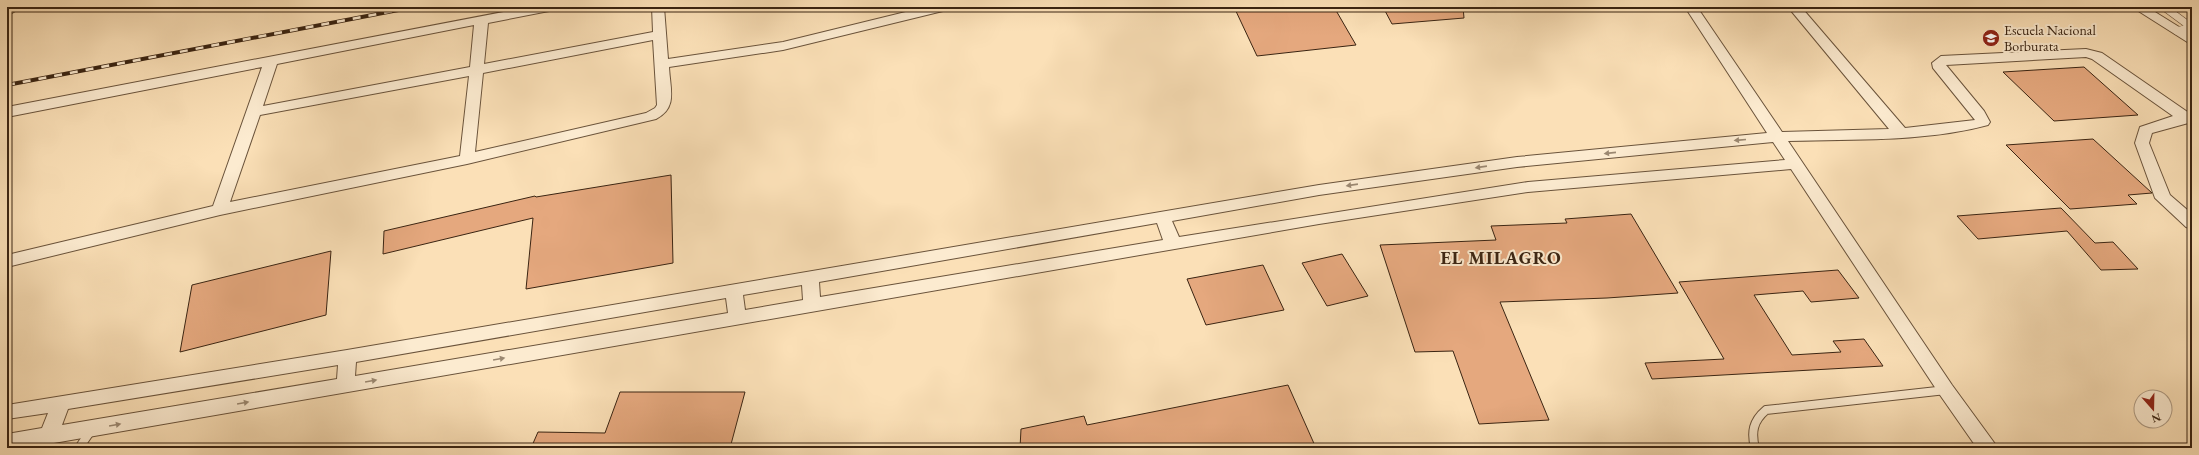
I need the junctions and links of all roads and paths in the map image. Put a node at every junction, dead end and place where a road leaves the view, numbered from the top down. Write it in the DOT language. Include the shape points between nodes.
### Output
graph roads {
  1 [pos="16,7"];
  2 [pos="549,7"];
  3 [pos="658,7"];
  4 [pos="942,7"];
  5 [pos="1691,7"];
  6 [pos="1794,7"];
  7 [pos="2138,7"];
  8 [pos="2164,7"];
  9 [pos="7,12"];
  10 [pos="481,22"];
  11 [pos="2177,31"];
  12 [pos="660,35"];
  13 [pos="2192,41"];
  14 [pos="271,62"];
  15 [pos="662,64"];
  16 [pos="476,69"];
  17 [pos="7,112"];
  18 [pos="254,112"];
  19 [pos="2189,118"];
  20 [pos="1901,133"];
  21 [pos="1778,137"];
  22 [pos="467,159"];
  23 [pos="1517,162"];
  24 [pos="1794,164"];
  25 [pos="1528,187"];
  26 [pos="220,210"];
  27 [pos="1163,217"];
  28 [pos="2192,223"];
  29 [pos="1173,244"];
  30 [pos="7,262"];
  31 [pos="810,278"];
  32 [pos="734,290"];
  33 [pos="812,306"];
  34 [pos="737,318"];
  35 [pos="347,357"];
  36 [pos="346,385"];
  37 [pos="1946,390"];
  38 [pos="62,402"];
  39 [pos="7,412"];
  40 [pos="92,429"];
  41 [pos="48,436"];
  42 [pos="7,442"];
  43 [pos="79,448"];
  44 [pos="1755,448"];
  45 [pos="1988,448"];
  1 -- 9 [label="street"];
  2 -- 10 [label="street"];
  3 -- 12 [label="street"];
  4 -- 15 [label="street" via="783,46"];
  5 -- 21 [label="street"];
  6 -- 20 [label="street"];
  7 -- 11 [label="street"];
  8 -- 11 [label="lane" via="2187,24 2188,28"];
  10 -- 14 [label="street"];
  10 -- 16 [label="street"];
  11 -- 13 [label="street"];
  12 -- 15 [label="street"];
  12 -- 16 [label="street"];
  14 -- 17 [label="street"];
  14 -- 18 [label="street"];
  15 -- 22 [label="street" via="664,105 661,111 651,116"];
  16 -- 18 [label="street"];
  16 -- 22 [label="street"];
  18 -- 26 [label="street"];
  19 -- 20 [label="street" via="2097,56 2086,53 1946,59 1939,63 1940,68 1979,114 1982,122"];
  19 -- 28 [label="street" via="2145,130 2142,143 2163,198"];
  20 -- 21 [label="street"];
  21 -- 23 [label="street, one-way"];
  21 -- 24 [label="street"];
  22 -- 26 [label="street"];
  23 -- 25 [label="street"];
  23 -- 27 [label="street, one-way" via="1319,190"];
  24 -- 25 [label="street"];
  24 -- 37 [label="street"];
  25 -- 29 [label="street" via="1319,218"];
  26 -- 30 [label="street"];
  27 -- 29 [label="street"];
  27 -- 31 [label="street"];
  29 -- 33 [label="street"];
  31 -- 32 [label="street"];
  31 -- 33 [label="street"];
  32 -- 34 [label="street"];
  32 -- 35 [label="street"];
  33 -- 34 [label="street"];
  36 -- 34 [label="street, one-way"];
  35 -- 36 [label="street"];
  35 -- 38 [label="street"];
  40 -- 36 [label="street, one-way"];
  37 -- 44 [label="lane" via="1766,410 1752,425 1751,436"];
  37 -- 45 [label="street"];
  38 -- 39 [label="street"];
  38 -- 41 [label="street"];
  40 -- 41 [label="street"];
  40 -- 43 [label="lane"];
  41 -- 42 [label="street"];
}
